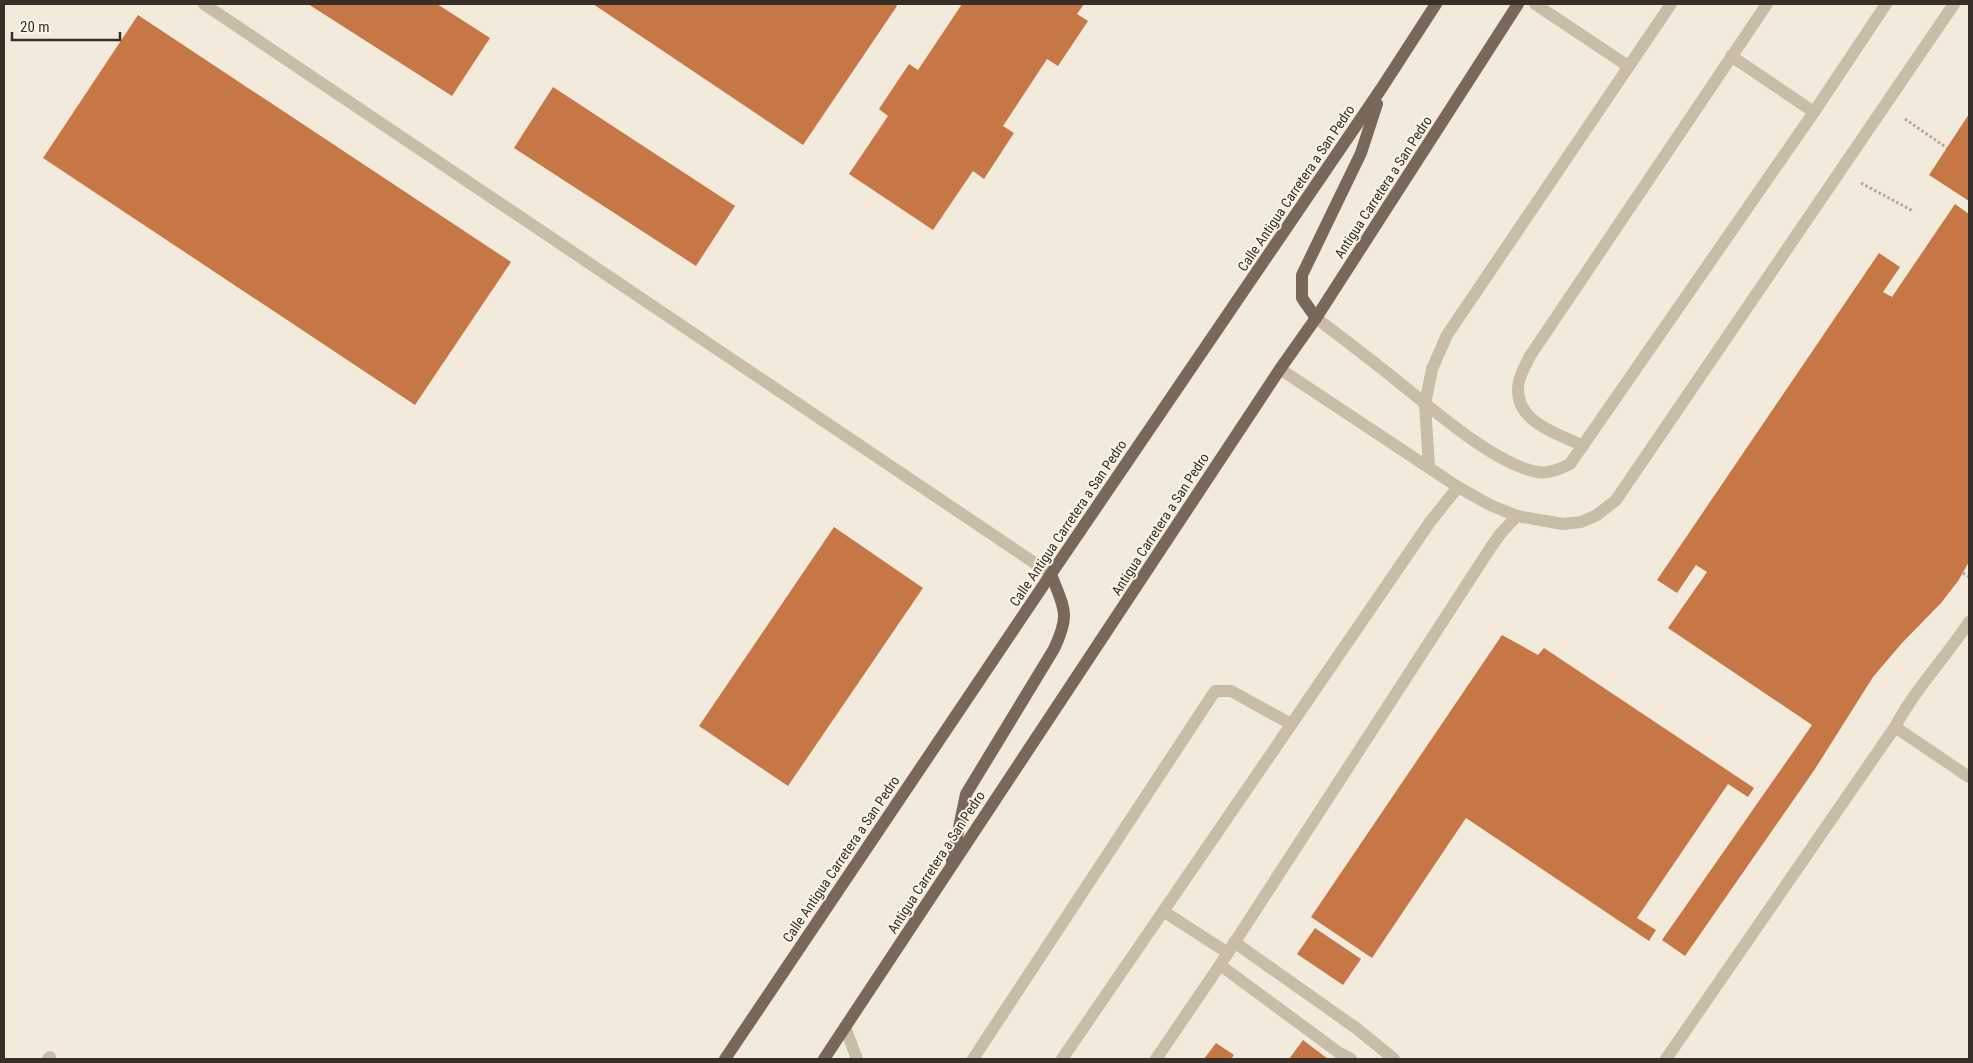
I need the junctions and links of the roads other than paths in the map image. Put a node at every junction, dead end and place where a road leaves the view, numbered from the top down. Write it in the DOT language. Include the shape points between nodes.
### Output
graph roads {
  1 [pos="204,4"];
  2 [pos="1436,4"];
  3 [pos="1518,4"];
  4 [pos="1535,4"];
  5 [pos="1671,4"];
  6 [pos="1767,4"];
  7 [pos="1886,4"];
  8 [pos="1954,4"];
  9 [pos="1731,56"];
  10 [pos="1628,66"];
  11 [pos="1381,89"];
  12 [pos="1814,112"];
  13 [pos="1316,318"];
  14 [pos="1280,369"];
  15 [pos="1425,404"];
  16 [pos="1583,446"];
  17 [pos="1429,467"];
  18 [pos="1458,487"];
  19 [pos="1517,516"];
  20 [pos="1051,574"];
  21 [pos="1969,622"];
  22 [pos="1291,724"];
  23 [pos="1895,727"];
  24 [pos="1969,777"];
  25 [pos="950,868"];
  26 [pos="1163,911"];
  27 [pos="1234,942"];
  28 [pos="1228,953"];
  29 [pos="1220,965"];
  30 [pos="845,1027"];
  31 [pos="724,1059"];
  32 [pos="824,1059"];
  33 [pos="857,1059"];
  34 [pos="973,1059"];
  35 [pos="1062,1059"];
  36 [pos="1156,1059"];
  37 [pos="1351,1059"];
  38 [pos="1394,1059"];
  39 [pos="1666,1059"];
  1 -- 20 [label="street"];
  2 -- 11 [label="main road, Calle Antigua Carretera a San Pedro"];
  3 -- 13 [label="main road, Antigua Carretera a San Pedro"];
  4 -- 10 [label="street"];
  5 -- 10 [label="street"];
  6 -- 9 [label="street"];
  7 -- 12 [label="street"];
  8 -- 19 [label="street" via="1616,500 1598,515 1581,522 1563,524"];
  9 -- 12 [label="street"];
  9 -- 16 [label="street" via="1530,356 1519,381 1519,401 1524,414"];
  10 -- 15 [label="street" via="1447,335 1432,370"];
  11 -- 13 [label="main road" via="1361,153 1302,275 1302,298"];
  11 -- 20 [label="main road, Calle Antigua Carretera a San Pedro"];
  12 -- 16 [label="street"];
  13 -- 14 [label="main road, Antigua Carretera a San Pedro"];
  13 -- 15 [label="street"];
  14 -- 17 [label="street"];
  14 -- 25 [label="main road, Antigua Carretera a San Pedro"];
  15 -- 16 [label="street" via="1504,460 1539,472 1557,471 1570,464"];
  15 -- 17 [label="street"];
  17 -- 18 [label="street"];
  18 -- 19 [label="street"];
  18 -- 22 [label="street" via="1430,522"];
  19 -- 27 [label="street" via="1491,547"];
  20 -- 25 [label="main road" via="1066,613 1064,629 966,794"];
  20 -- 31 [label="main road, Calle Antigua Carretera a San Pedro"];
  21 -- 23 [label="street"];
  22 -- 26 [label="street"];
  22 -- 34 [label="street" via="1231,692 1215,691"];
  23 -- 24 [label="street"];
  23 -- 39 [label="street"];
  25 -- 30 [label="main road, Antigua Carretera a San Pedro"];
  26 -- 28 [label="street"];
  26 -- 35 [label="street"];
  27 -- 28 [label="street"];
  27 -- 38 [label="street" via="1356,1028"];
  28 -- 29 [label="street"];
  29 -- 36 [label="street"];
  29 -- 37 [label="street"];
  30 -- 32 [label="main road, Antigua Carretera a San Pedro"];
  30 -- 33 [label="street"];
}
